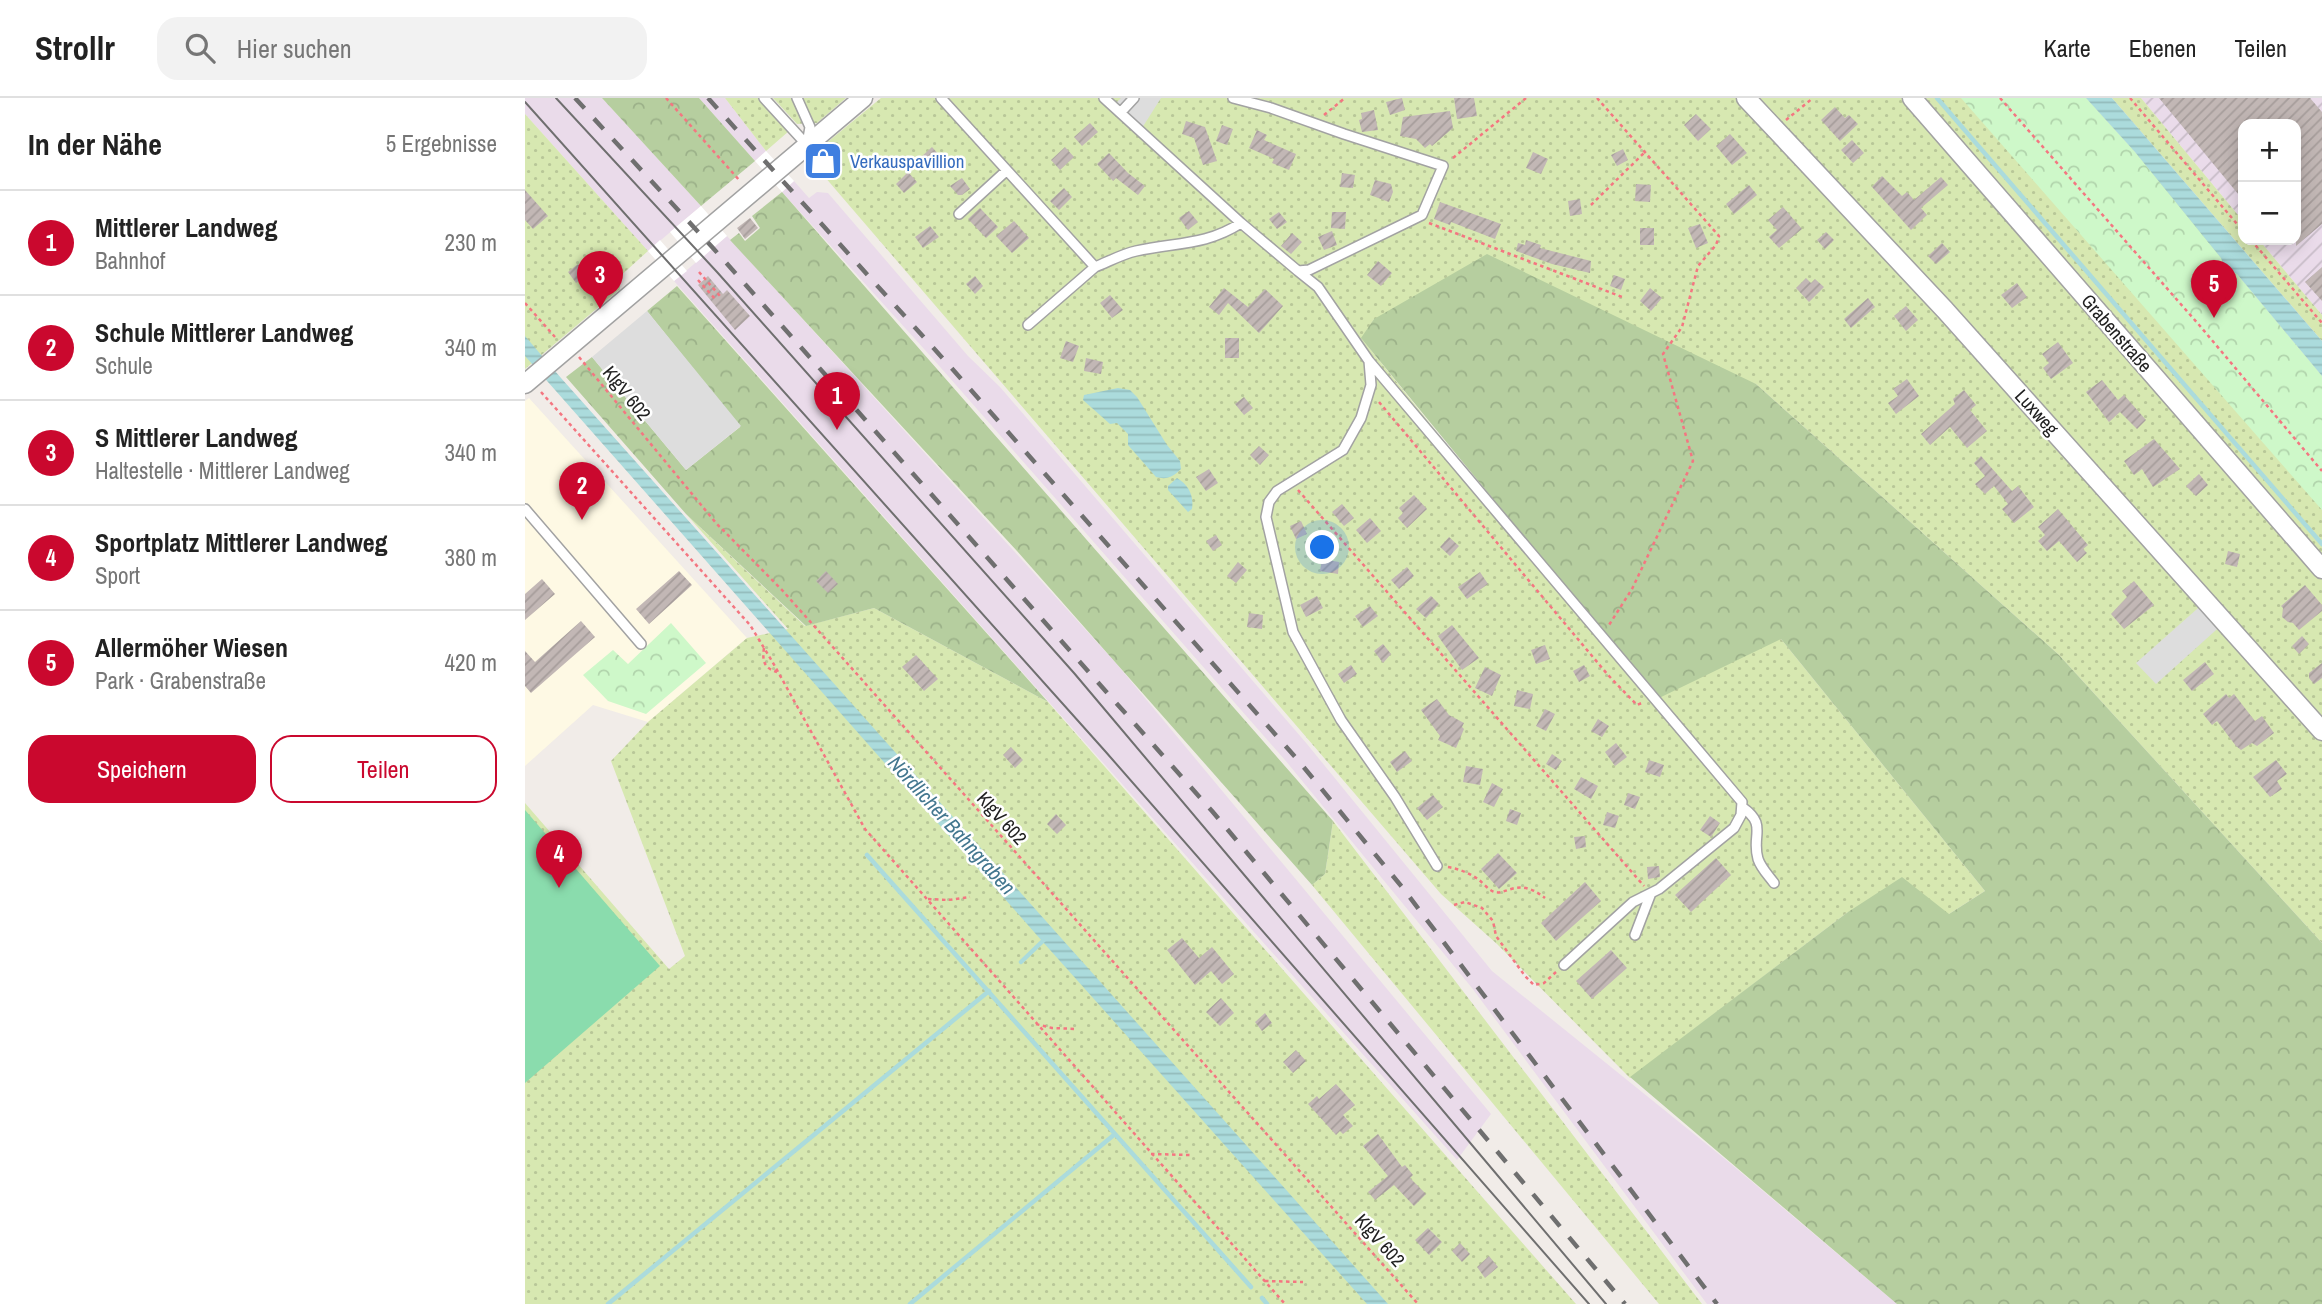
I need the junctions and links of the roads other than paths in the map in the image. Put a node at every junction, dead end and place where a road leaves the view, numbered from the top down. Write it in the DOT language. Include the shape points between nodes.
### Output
graph roads {
  1 [pos="764,98"];
  2 [pos="797,98"];
  3 [pos="863,98"];
  4 [pos="941,98"];
  5 [pos="1104,98"];
  6 [pos="1134,98"];
  7 [pos="1233,98"];
  8 [pos="1746,98"];
  9 [pos="1912,98"];
  10 [pos="1121,112"];
  11 [pos="807,145"];
  12 [pos="1006,171"];
  13 [pos="959,214"];
  14 [pos="1241,223"];
  15 [pos="1095,267"];
  16 [pos="1298,271"];
  17 [pos="1028,325"];
  18 [pos="1369,361"];
  19 [pos="528,382"];
  20 [pos="525,509"];
  21 [pos="2322,569"];
  22 [pos="641,644"];
  23 [pos="2322,731"];
  24 [pos="1742,807"];
  25 [pos="1437,866"];
  26 [pos="1774,883"];
  27 [pos="1651,893"];
  28 [pos="1635,935"];
  29 [pos="1564,965"];
  1 -- 11 [label="lane"];
  2 -- 11 [label="lane" via="810,127"];
  3 -- 11 [label="street"];
  4 -- 12 [label="lane"];
  5 -- 10 [label="lane"];
  6 -- 10 [label="lane"];
  7 -- 16 [label="lane" via="1443,166 1422,215 1309,270"];
  8 -- 23 [label="street, Luxweg" via="1944,310"];
  9 -- 21 [label="street, Grabenstraße"];
  10 -- 14 [label="lane"];
  11 -- 19 [label="street"];
  12 -- 13 [label="lane"];
  12 -- 15 [label="lane"];
  14 -- 15 [label="lane" via="1196,243 1132,252"];
  14 -- 16 [label="lane"];
  15 -- 17 [label="lane"];
  16 -- 18 [label="lane" via="1318,287"];
  18 -- 24 [label="lane"];
  18 -- 25 [label="lane" via="1371,385 1361,418 1343,450 1277,491 1266,517 1293,632 1341,720"];
  20 -- 22 [label="lane"];
  24 -- 26 [label="lane" via="1759,827 1758,859"];
  24 -- 27 [label="lane" via="1734,828"];
  27 -- 28 [label="lane"];
  27 -- 29 [label="lane" via="1633,902"];
}
